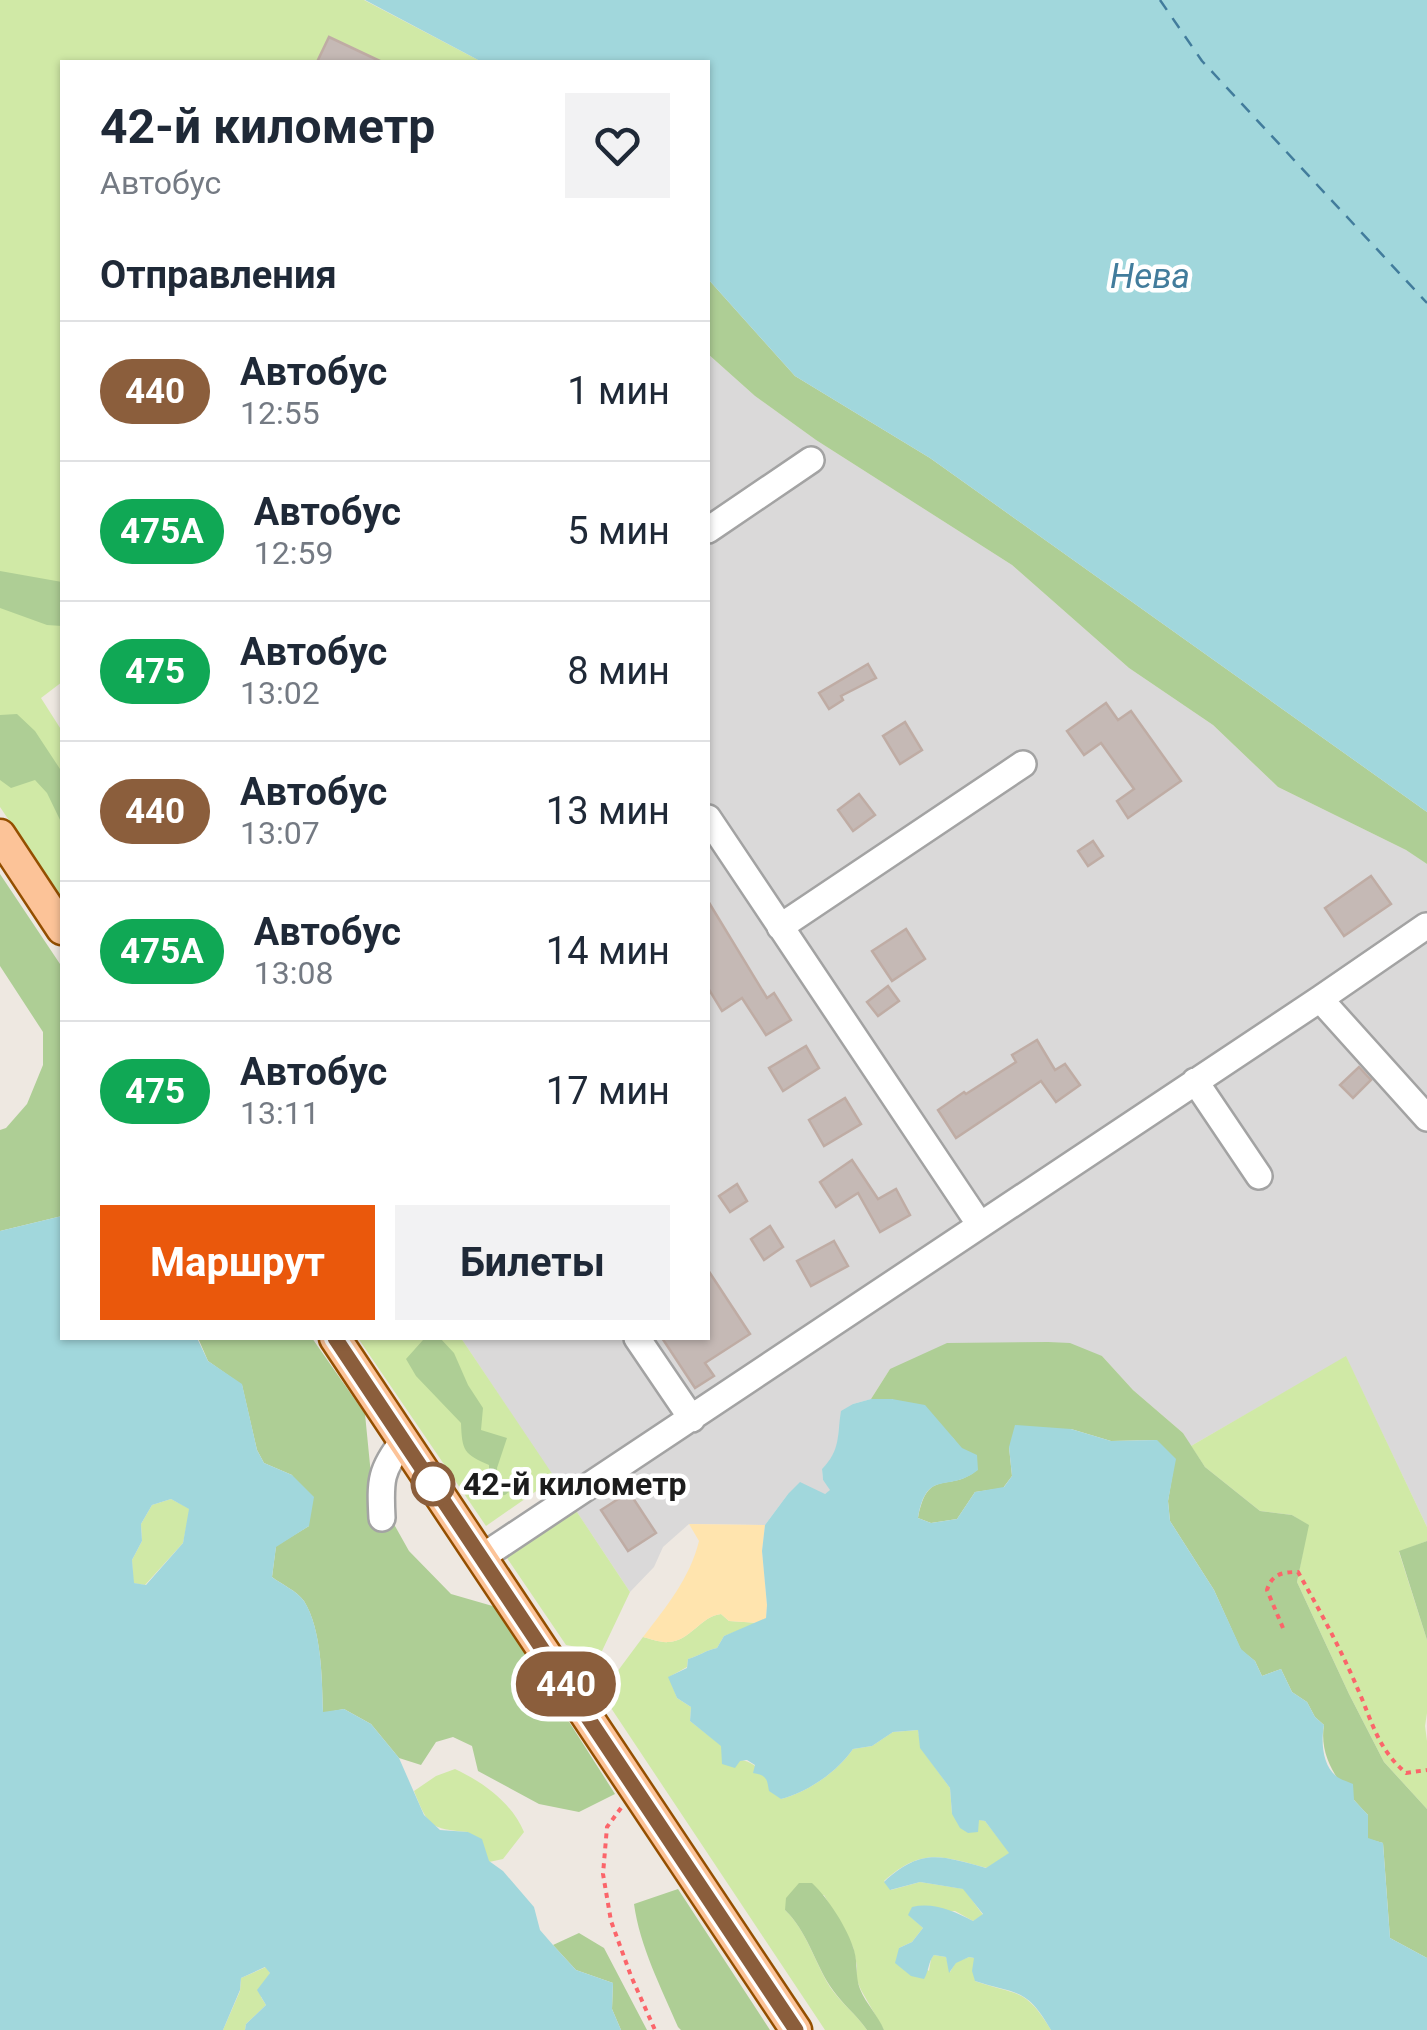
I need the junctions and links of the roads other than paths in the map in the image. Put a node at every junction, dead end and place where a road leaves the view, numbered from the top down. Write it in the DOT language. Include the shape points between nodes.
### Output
graph roads {
  1 [pos="812,460"];
  2 [pos="710,529"];
  3 [pos="1023,764"];
  4 [pos="710,821"];
  5 [pos="0,836"];
  6 [pos="60,926"];
  7 [pos="1426,926"];
  8 [pos="780,927"];
  9 [pos="1320,999"];
  10 [pos="1195,1081"];
  11 [pos="1427,1118"];
  12 [pos="1259,1176"];
  13 [pos="980,1225"];
  14 [pos="336,1340"];
  15 [pos="638,1340"];
  16 [pos="692,1419"];
  17 [pos="404,1440"];
  18 [pos="382,1518"];
  19 [pos="482,1557"];
  20 [pos="796,2030"];
  1 -- 2 [label="street"];
  3 -- 8 [label="street"];
  4 -- 8 [label="street"];
  5 -- 6 [label="main road"];
  7 -- 9 [label="street"];
  8 -- 13 [label="street"];
  9 -- 10 [label="street"];
  9 -- 11 [label="street"];
  10 -- 12 [label="street"];
  10 -- 13 [label="street"];
  13 -- 16 [label="street"];
  14 -- 17 [label="main road"];
  15 -- 16 [label="street"];
  16 -- 19 [label="street"];
  17 -- 18 [label="street" via="380,1483"];
  17 -- 19 [label="main road"];
  19 -- 20 [label="main road"];
}
